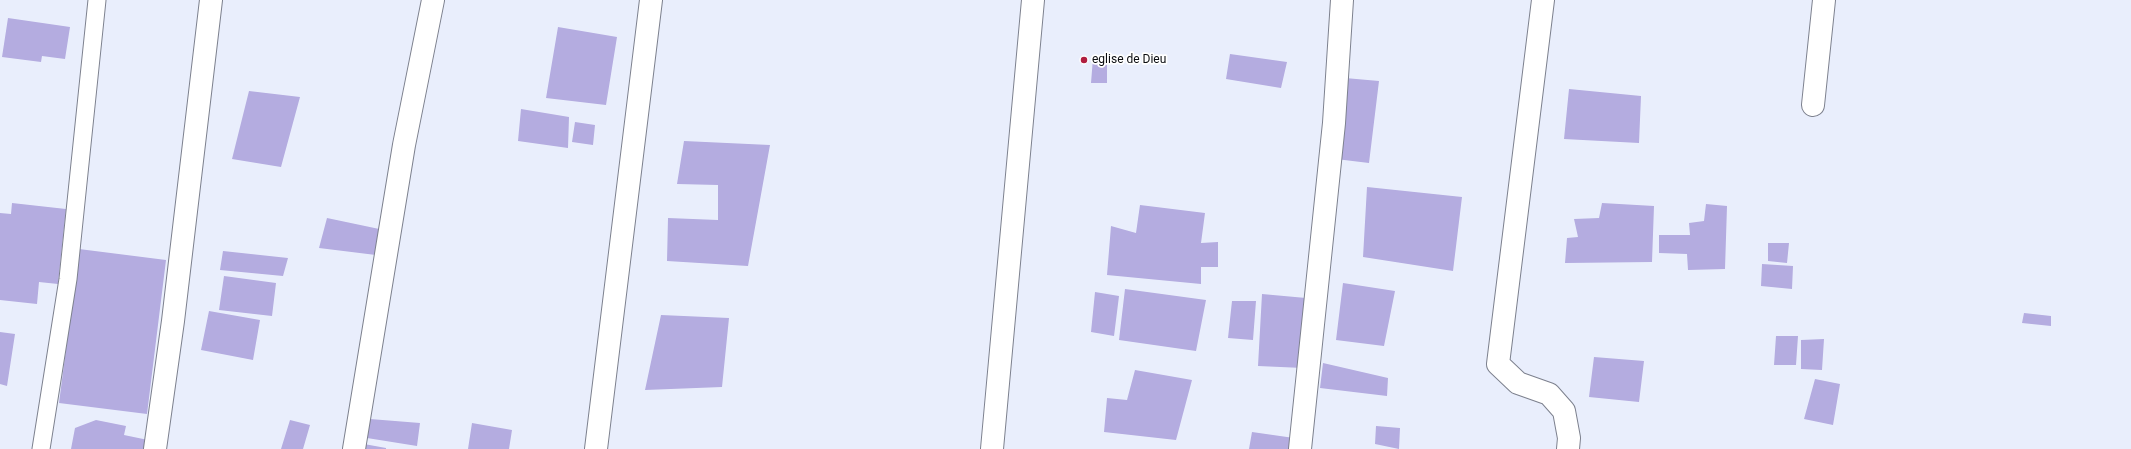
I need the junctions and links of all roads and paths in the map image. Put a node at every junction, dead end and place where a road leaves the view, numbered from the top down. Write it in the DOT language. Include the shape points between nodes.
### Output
graph roads {
  1 [pos="97,0"];
  2 [pos="211,0"];
  3 [pos="433,0"];
  4 [pos="652,0"];
  5 [pos="1032,0"];
  6 [pos="1342,0"];
  7 [pos="1544,0"];
  8 [pos="1824,0"];
  9 [pos="1813,105"];
  10 [pos="40,449"];
  11 [pos="155,449"];
  12 [pos="354,449"];
  13 [pos="596,449"];
  14 [pos="992,449"];
  15 [pos="1300,449"];
  16 [pos="1568,449"];
  1 -- 10 [label="lane" via="68,279"];
  2 -- 11 [label="street" via="174,313"];
  3 -- 12 [label="street" via="404,145"];
  4 -- 13 [label="street"];
  5 -- 14 [label="street"];
  6 -- 15 [label="street" via="1334,122"];
  7 -- 16 [label="street" via="1498,364 1518,383 1549,394 1564,411 1569,438"];
  8 -- 9 [label="street"];
}
